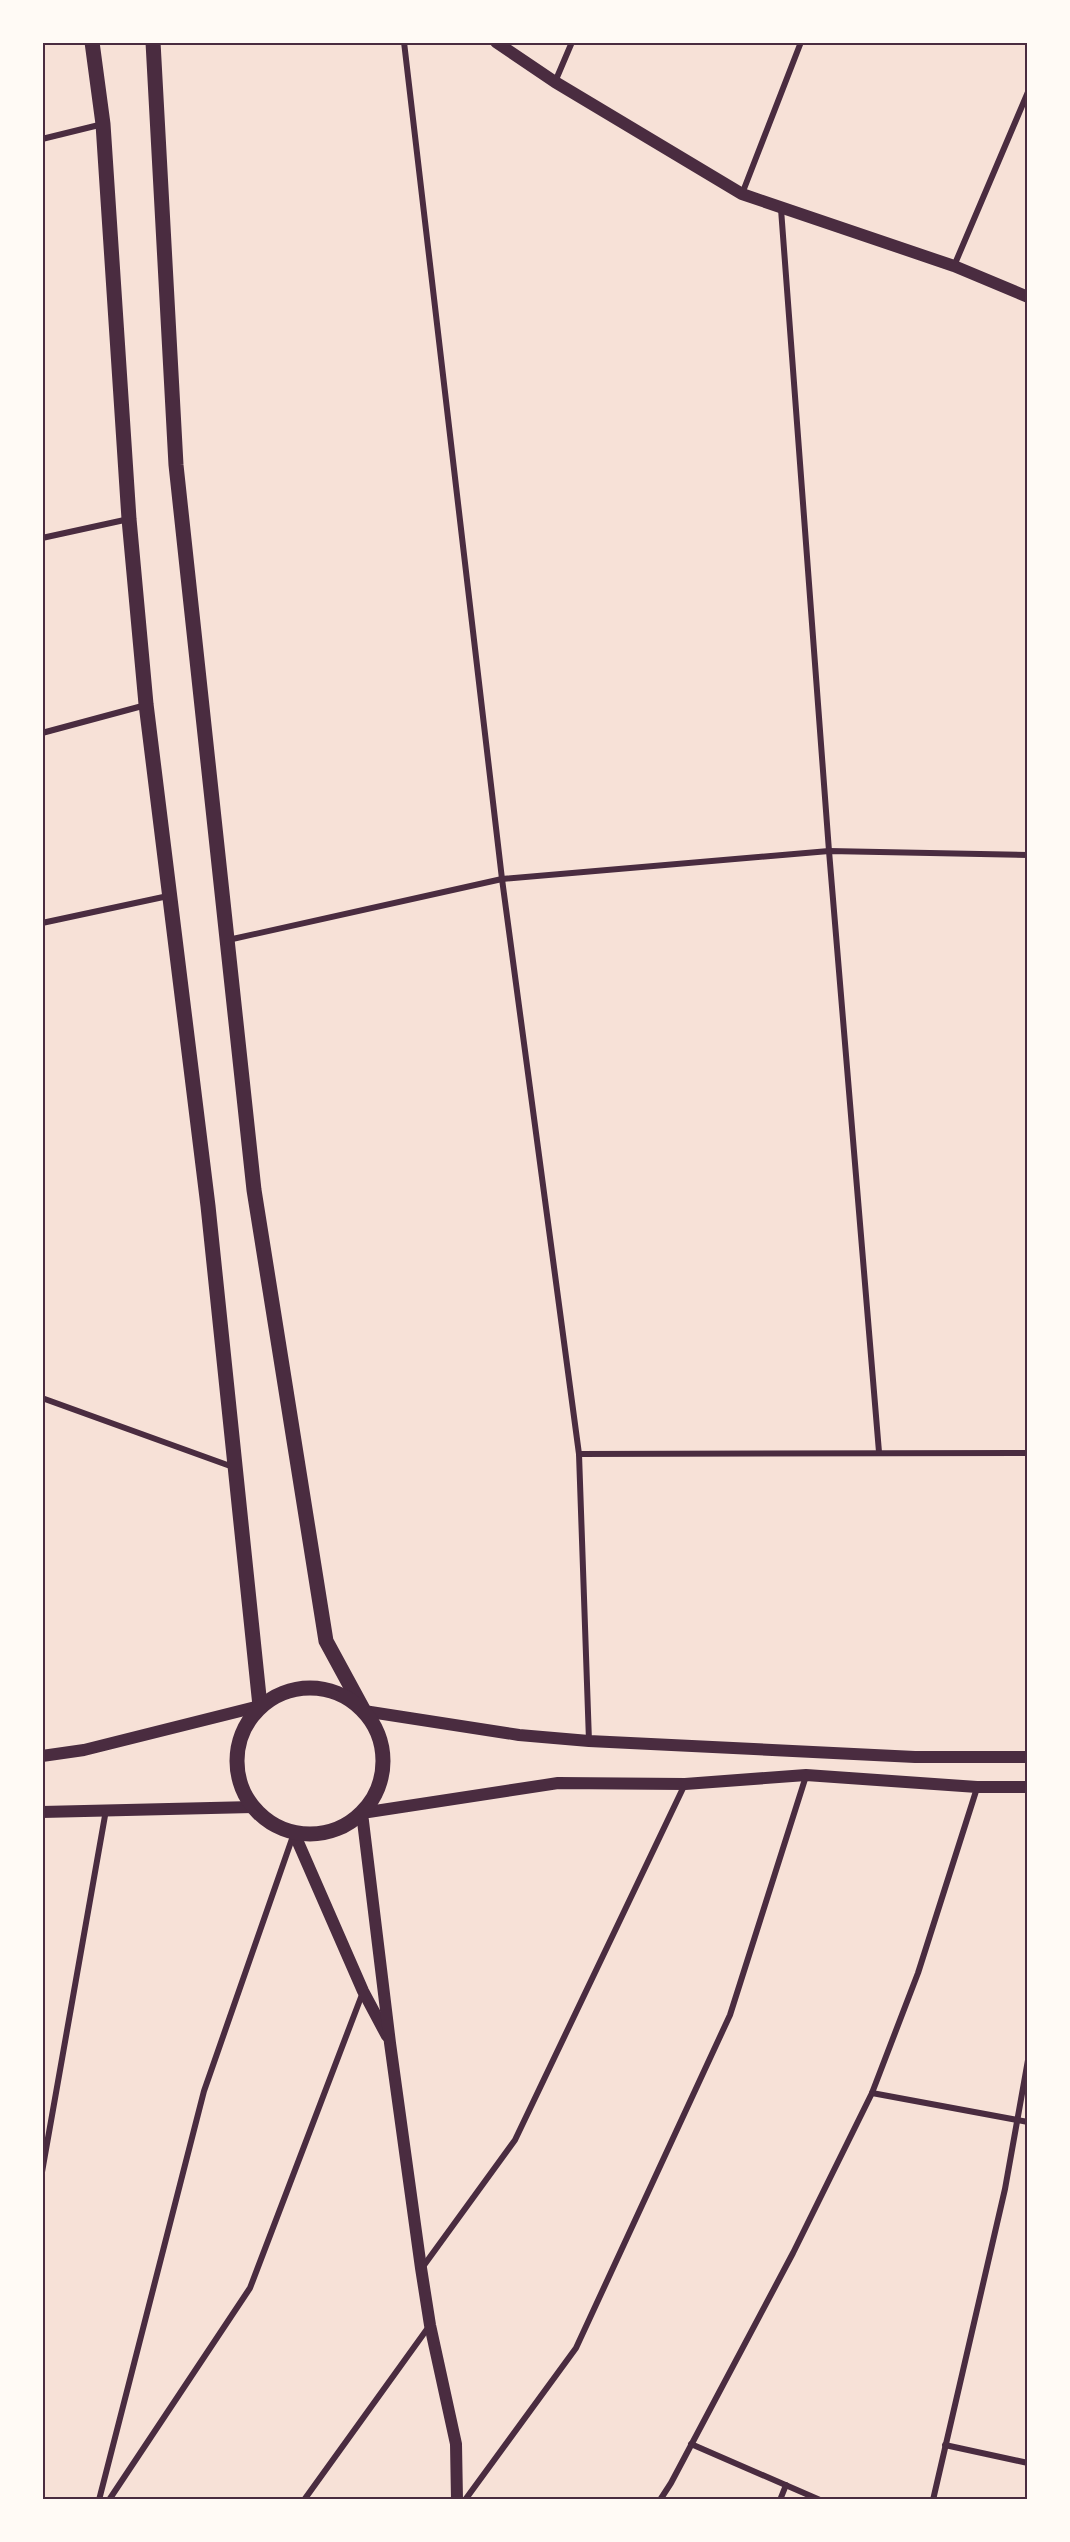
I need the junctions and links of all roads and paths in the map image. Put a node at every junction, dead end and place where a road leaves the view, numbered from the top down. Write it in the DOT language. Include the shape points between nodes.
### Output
graph roads {
  1 [pos="93,42"];
  2 [pos="153,42"];
  3 [pos="404,42"];
  4 [pos="496,42"];
  5 [pos="572,42"];
  6 [pos="801,42"];
  7 [pos="555,82"];
  8 [pos="1028,92"];
  9 [pos="103,124"];
  10 [pos="42,139"];
  11 [pos="742,194"];
  12 [pos="781,208"];
  13 [pos="954,266"];
  14 [pos="1028,297"];
  15 [pos="129,519"];
  16 [pos="42,538"];
  17 [pos="146,704"];
  18 [pos="42,733"];
  19 [pos="829,851"];
  20 [pos="1028,855"];
  21 [pos="502,879"];
  22 [pos="171,896"];
  23 [pos="42,923"];
  24 [pos="228,940"];
  25 [pos="42,1398"];
  26 [pos="879,1452"];
  27 [pos="1028,1453"];
  28 [pos="579,1454"];
  29 [pos="234,1468"];
  30 [pos="260,1706"];
  31 [pos="364,1711"];
  32 [pos="589,1741"];
  33 [pos="42,1756"];
  34 [pos="1028,1757"];
  35 [pos="806,1775"];
  36 [pos="685,1784"];
  37 [pos="977,1787"];
  38 [pos="1028,1787"];
  39 [pos="253,1807"];
  40 [pos="106,1809"];
  41 [pos="42,1812"];
  42 [pos="362,1813"];
  43 [pos="294,1833"];
  44 [pos="363,1991"];
  45 [pos="390,2043"];
  46 [pos="1028,2060"];
  47 [pos="872,2093"];
  48 [pos="1017,2120"];
  49 [pos="1028,2122"];
  50 [pos="42,2172"];
  51 [pos="421,2268"];
  52 [pos="430,2325"];
  53 [pos="691,2444"];
  54 [pos="945,2445"];
  55 [pos="1028,2463"];
  56 [pos="786,2485"];
  57 [pos="99,2500"];
  58 [pos="109,2500"];
  59 [pos="304,2500"];
  60 [pos="457,2500"];
  61 [pos="465,2500"];
  62 [pos="660,2500"];
  63 [pos="780,2500"];
  64 [pos="820,2500"];
  65 [pos="933,2500"];
  1 -- 9 [label="main road"];
  2 -- 24 [label="main road" via="176,465"];
  3 -- 21 [label="street"];
  4 -- 7 [label="main road"];
  5 -- 7 [label="street"];
  6 -- 11 [label="street"];
  7 -- 11 [label="main road"];
  8 -- 13 [label="street"];
  9 -- 10 [label="street"];
  9 -- 15 [label="main road"];
  11 -- 12 [label="main road"];
  12 -- 13 [label="main road"];
  12 -- 19 [label="street"];
  13 -- 14 [label="main road"];
  15 -- 16 [label="street"];
  15 -- 17 [label="main road"];
  17 -- 18 [label="street"];
  17 -- 22 [label="main road"];
  19 -- 20 [label="street"];
  19 -- 21 [label="street"];
  19 -- 26 [label="street"];
  21 -- 24 [label="street"];
  21 -- 28 [label="street"];
  22 -- 23 [label="street"];
  22 -- 29 [label="main road"];
  24 -- 31 [label="main road" via="254,1190 326,1641"];
  25 -- 29 [label="street"];
  26 -- 27 [label="street"];
  26 -- 28 [label="street"];
  28 -- 32 [label="street"];
  29 -- 30 [label="main road"];
  30 -- 31 [label="main road" via="279,1694 302,1687 325,1688 346,1696"];
  30 -- 33 [label="main road" via="84,1750"];
  30 -- 39 [label="main road" via="238,1744 242,1788"];
  31 -- 32 [label="main road" via="519,1735"];
  31 -- 42 [label="main road" via="377,1729 383,1751 382,1774 375,1795"];
  32 -- 34 [label="main road" via="915,1757"];
  35 -- 36 [label="main road"];
  35 -- 37 [label="main road"];
  35 -- 61 [label="street" via="730,2015 576,2348"];
  36 -- 42 [label="main road" via="558,1783"];
  36 -- 51 [label="street" via="515,2140"];
  37 -- 38 [label="main road"];
  37 -- 47 [label="street" via="918,1973"];
  39 -- 40 [label="main road"];
  39 -- 43 [label="main road" via="272,1823"];
  40 -- 41 [label="main road"];
  40 -- 50 [label="street"];
  42 -- 43 [label="main road" via="342,1827 319,1834"];
  42 -- 45 [label="main road"];
  43 -- 44 [label="main road"];
  43 -- 57 [label="street" via="204,2091"];
  44 -- 45 [label="main road"];
  44 -- 58 [label="street" via="250,2288"];
  45 -- 51 [label="main road"];
  46 -- 48 [label="street"];
  47 -- 48 [label="street"];
  47 -- 53 [label="street" via="793,2253"];
  48 -- 49 [label="street"];
  48 -- 54 [label="street" via="1005,2189"];
  51 -- 52 [label="main road"];
  52 -- 59 [label="street"];
  52 -- 60 [label="main road" via="456,2444"];
  53 -- 56 [label="street"];
  53 -- 62 [label="street"];
  54 -- 55 [label="street"];
  54 -- 65 [label="street"];
  56 -- 63 [label="street"];
  56 -- 64 [label="street"];
}
